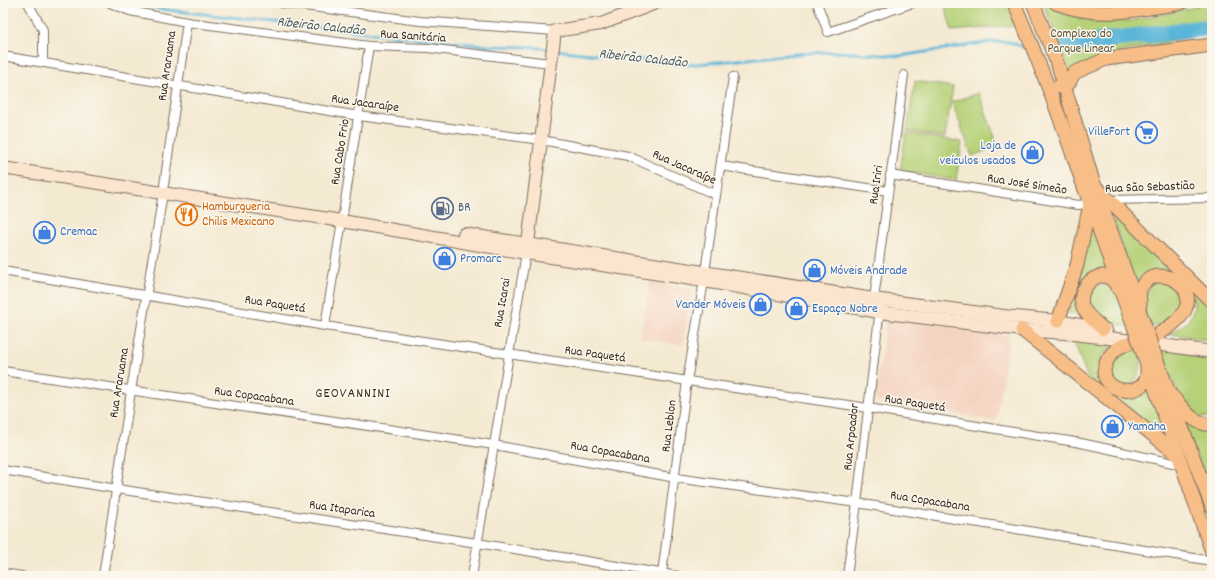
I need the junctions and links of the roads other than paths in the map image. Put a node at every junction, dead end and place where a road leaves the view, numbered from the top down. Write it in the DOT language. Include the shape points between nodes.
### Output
graph roads {
  1 [pos="28,3"];
  2 [pos="110,3"];
  3 [pos="281,3"];
  4 [pos="656,3"];
  5 [pos="817,3"];
  6 [pos="913,3"];
  7 [pos="1014,3"];
  8 [pos="1032,3"];
  9 [pos="1056,3"];
  10 [pos="1181,3"];
  11 [pos="1070,5"];
  12 [pos="187,22"];
  13 [pos="554,32"];
  14 [pos="1212,45"];
  15 [pos="369,46"];
  16 [pos="3,56"];
  17 [pos="551,60"];
  18 [pos="42,63"];
  19 [pos="904,74"];
  20 [pos="733,77"];
  21 [pos="1047,84"];
  22 [pos="1067,84"];
  23 [pos="177,85"];
  24 [pos="359,116"];
  25 [pos="541,140"];
  26 [pos="3,162"];
  27 [pos="720,166"];
  28 [pos="3,168"];
  29 [pos="890,175"];
  30 [pos="164,189"];
  31 [pos="888,191"];
  32 [pos="716,196"];
  33 [pos="1212,198"];
  34 [pos="1100,202"];
  35 [pos="343,218"];
  36 [pos="527,248"];
  37 [pos="3,271"];
  38 [pos="705,276"];
  39 [pos="1121,294"];
  40 [pos="147,296"];
  41 [pos="1210,296"];
  42 [pos="878,299"];
  43 [pos="879,312"];
  44 [pos="1139,320"];
  45 [pos="1058,321"];
  46 [pos="325,326"];
  47 [pos="1103,329"];
  48 [pos="1022,330"];
  49 [pos="1153,338"];
  50 [pos="1134,341"];
  51 [pos="1212,346"];
  52 [pos="1212,352"];
  53 [pos="508,354"];
  54 [pos="1149,359"];
  55 [pos="3,371"];
  56 [pos="687,381"];
  57 [pos="1167,390"];
  58 [pos="131,391"];
  59 [pos="868,408"];
  60 [pos="1212,425"];
  61 [pos="494,445"];
  62 [pos="1181,461"];
  63 [pos="3,470"];
  64 [pos="1212,476"];
  65 [pos="676,478"];
  66 [pos="1205,488"];
  67 [pos="117,489"];
  68 [pos="857,503"];
  69 [pos="1212,506"];
  70 [pos="477,543"];
  71 [pos="1212,552"];
  72 [pos="1212,561"];
  73 [pos="3,573"];
  74 [pos="662,574"];
  75 [pos="22,576"];
  76 [pos="103,576"];
  77 [pos="472,576"];
  78 [pos="678,576"];
  79 [pos="847,576"];
  1 -- 18 [label="street" via="43,30"];
  2 -- 12 [label="street, Rua Sanitária" via="130,11"];
  3 -- 13 [label="street" via="420,21"];
  4 -- 13 [label="main road" via="601,24"];
  5 -- 6 [label="street" via="828,32"];
  7 -- 21 [label="main road"];
  8 -- 22 [label="main road"];
  9 -- 11 [label="main road"];
  10 -- 11 [label="main road" via="1128,12 1097,13"];
  12 -- 15 [label="street, Rua Sanitária"];
  12 -- 23 [label="street, Rua Araruama"];
  13 -- 17 [label="main road, Rua Icarai"];
  14 -- 22 [label="main road" via="1106,59 1074,73"];
  15 -- 17 [label="street, Rua Sanitária" via="428,48"];
  15 -- 24 [label="street, Rua Cabo Frio"];
  16 -- 18 [label="street, Rua Jacaraípe"];
  17 -- 25 [label="main road, Rua Icarai"];
  18 -- 23 [label="street, Rua Jacaraípe"];
  19 -- 29 [label="street, Rua Iriri"];
  20 -- 27 [label="street, Rua Leblon"];
  21 -- 22 [label="main road" via="1060,88"];
  21 -- 34 [label="main road" via="1085,188"];
  22 -- 34 [label="main road" via="1070,105"];
  23 -- 24 [label="street, Rua Jacaraípe"];
  23 -- 30 [label="street, Rua Araruama"];
  24 -- 25 [label="street, Rua Jacaraípe"];
  24 -- 35 [label="street, Rua Cabo Frio"];
  25 -- 32 [label="street, Rua Jacaraípe" via="628,156"];
  25 -- 36 [label="main road, Rua Icarai"];
  26 -- 30 [label="main road"];
  27 -- 31 [label="street"];
  27 -- 32 [label="street, Rua Leblon"];
  28 -- 30 [label="main road"];
  29 -- 31 [label="street, Rua Iriri"];
  29 -- 34 [label="street, Rua José Simeão" via="1078,205"];
  30 -- 35 [label="main road"];
  30 -- 40 [label="street, Rua Araruama"];
  31 -- 42 [label="street, Rua Iriri"];
  32 -- 38 [label="street, Rua Leblon"];
  33 -- 34 [label="street, Rua São Sebastião"];
  34 -- 39 [label="main road"];
  34 -- 41 [label="main road"];
  34 -- 44 [label="main road"];
  34 -- 45 [label="main road"];
  35 -- 36 [label="main road"];
  35 -- 46 [label="street, Rua Cabo Frio"];
  36 -- 38 [label="main road"];
  36 -- 53 [label="street, Rua Icarai"];
  37 -- 40 [label="street, Rua Paquetá"];
  38 -- 42 [label="main road"];
  38 -- 43 [label="main road"];
  38 -- 56 [label="street, Rua Leblon"];
  39 -- 44 [label="main road"];
  39 -- 47 [label="main road" via="1108,278 1094,279 1085,286 1082,292 1083,307"];
  40 -- 46 [label="street, Rua Paquetá"];
  40 -- 58 [label="street, Rua Araruama"];
  42 -- 43 [label="street, Rua Arpoador"];
  42 -- 45 [label="main road"];
  43 -- 48 [label="main road"];
  43 -- 59 [label="street, Rua Arpoador"];
  44 -- 49 [label="main road" via="1140,291 1145,282 1157,276 1168,276 1185,290 1188,301 1184,311 1177,320"];
  44 -- 54 [label="main road, bridge"];
  45 -- 47 [label="main road"];
  46 -- 53 [label="street, Rua Paquetá"];
  47 -- 49 [label="main road"];
  48 -- 50 [label="main road"];
  48 -- 62 [label="main road"];
  49 -- 51 [label="main road"];
  50 -- 52 [label="main road"];
  50 -- 54 [label="main road" via="1118,347 1110,355 1104,369 1109,384 1119,390 1139,389 1148,374"];
  53 -- 56 [label="street, Rua Paquetá"];
  53 -- 61 [label="street, Rua Icarai"];
  54 -- 57 [label="main road"];
  54 -- 62 [label="main road"];
  55 -- 58 [label="street, Rua Copacabana"];
  56 -- 59 [label="street, Rua Paquetá"];
  56 -- 65 [label="street, Rua Leblon"];
  57 -- 60 [label="main road" via="1193,420"];
  57 -- 66 [label="main road"];
  58 -- 61 [label="street, Rua Copacabana"];
  58 -- 67 [label="street, Rua Araruama"];
  59 -- 62 [label="street, Rua Paquetá"];
  59 -- 68 [label="street, Rua Arpoador"];
  61 -- 65 [label="street, Rua Copacabana"];
  61 -- 70 [label="street, Rua Icarai"];
  62 -- 71 [label="main road"];
  63 -- 67 [label="street, Rua Itaparica"];
  64 -- 66 [label="main road"];
  65 -- 68 [label="street, Rua Copacabana"];
  65 -- 74 [label="street, Rua Leblon"];
  66 -- 69 [label="main road"];
  67 -- 70 [label="street, Rua Itaparica"];
  67 -- 76 [label="street, Rua Araruama"];
  68 -- 72 [label="street, Rua Copacabana"];
  68 -- 79 [label="street, Rua Arpoador"];
  70 -- 74 [label="street, Rua Itaparica"];
  70 -- 77 [label="street, Rua Icarai"];
  73 -- 75 [label="street"];
  74 -- 78 [label="street, Rua Itaparica"];
}
